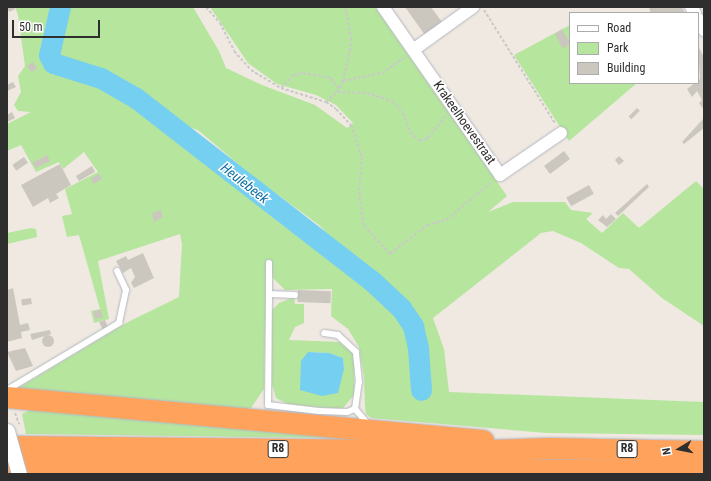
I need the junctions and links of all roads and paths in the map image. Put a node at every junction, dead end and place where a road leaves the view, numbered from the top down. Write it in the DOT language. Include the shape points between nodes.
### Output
graph roads {
  1 [pos="206,7"];
  2 [pos="345,7"];
  3 [pos="383,7"];
  4 [pos="473,7"];
  5 [pos="482,7"];
  6 [pos="699,21"];
  7 [pos="704,30"];
  8 [pos="413,50"];
  9 [pos="343,81"];
  10 [pos="281,88"];
  11 [pos="339,88"];
  12 [pos="337,92"];
  13 [pos="326,102"];
  14 [pos="454,108"];
  15 [pos="561,133"];
  16 [pos="500,175"];
  17 [pos="269,263"];
  18 [pos="117,271"];
  19 [pos="269,294"];
  20 [pos="295,294"];
  21 [pos="324,333"];
  22 [pos="7,390"];
  23 [pos="7,397"];
  24 [pos="355,408"];
  25 [pos="258,411"];
  26 [pos="374,430"];
  27 [pos="7,431"];
  28 [pos="7,446"];
  29 [pos="550,448"];
  30 [pos="704,451"];
  31 [pos="7,466"];
  32 [pos="547,471"];
  33 [pos="704,471"];
  34 [pos="19,474"];
  35 [pos="516,474"];
  1 -- 10 [label="path" via="220,24 241,60 260,77"];
  2 -- 9 [label="path" via="351,40"];
  3 -- 8 [label="street, Krakeelhoevestraat"];
  4 -- 8 [label="street"];
  5 -- 15 [label="path"];
  6 -- 7 [label="street"];
  8 -- 9 [label="path" via="382,73"];
  8 -- 14 [label="street, Krakeelhoevestraat"];
  9 -- 11 [label="path"];
  10 -- 11 [label="path" via="294,75 303,73 331,78"];
  10 -- 13 [label="path"];
  11 -- 12 [label="path"];
  12 -- 13 [label="path"];
  12 -- 14 [label="path" via="367,93 392,101 403,113 410,132 420,140 428,138"];
  13 -- 16 [label="path" via="351,125 362,157 359,192 364,226 390,254 427,225 446,220"];
  14 -- 16 [label="street, Krakeelhoevestraat"];
  15 -- 16 [label="street, Krakeelhoevestraat"];
  17 -- 19 [label="lane"];
  18 -- 22 [label="lane" via="126,290 119,323"];
  19 -- 20 [label="lane"];
  19 -- 25 [label="lane"];
  21 -- 24 [label="lane" via="338,335 356,352 359,382"];
  23 -- 25 [label="highway, R8"];
  24 -- 25 [label="lane" via="347,412"];
  24 -- 26 [label="lane"];
  25 -- 26 [label="highway, R8"];
  26 -- 29 [label="highway, R8"];
  27 -- 34 [label="street, bridge"];
  28 -- 29 [label="highway, R8" via="456,451"];
  29 -- 30 [label="highway, R8"];
  31 -- 32 [label="highway, R8"];
  32 -- 33 [label="highway, R8"];
  32 -- 35 [label="highway, R8"];
}
